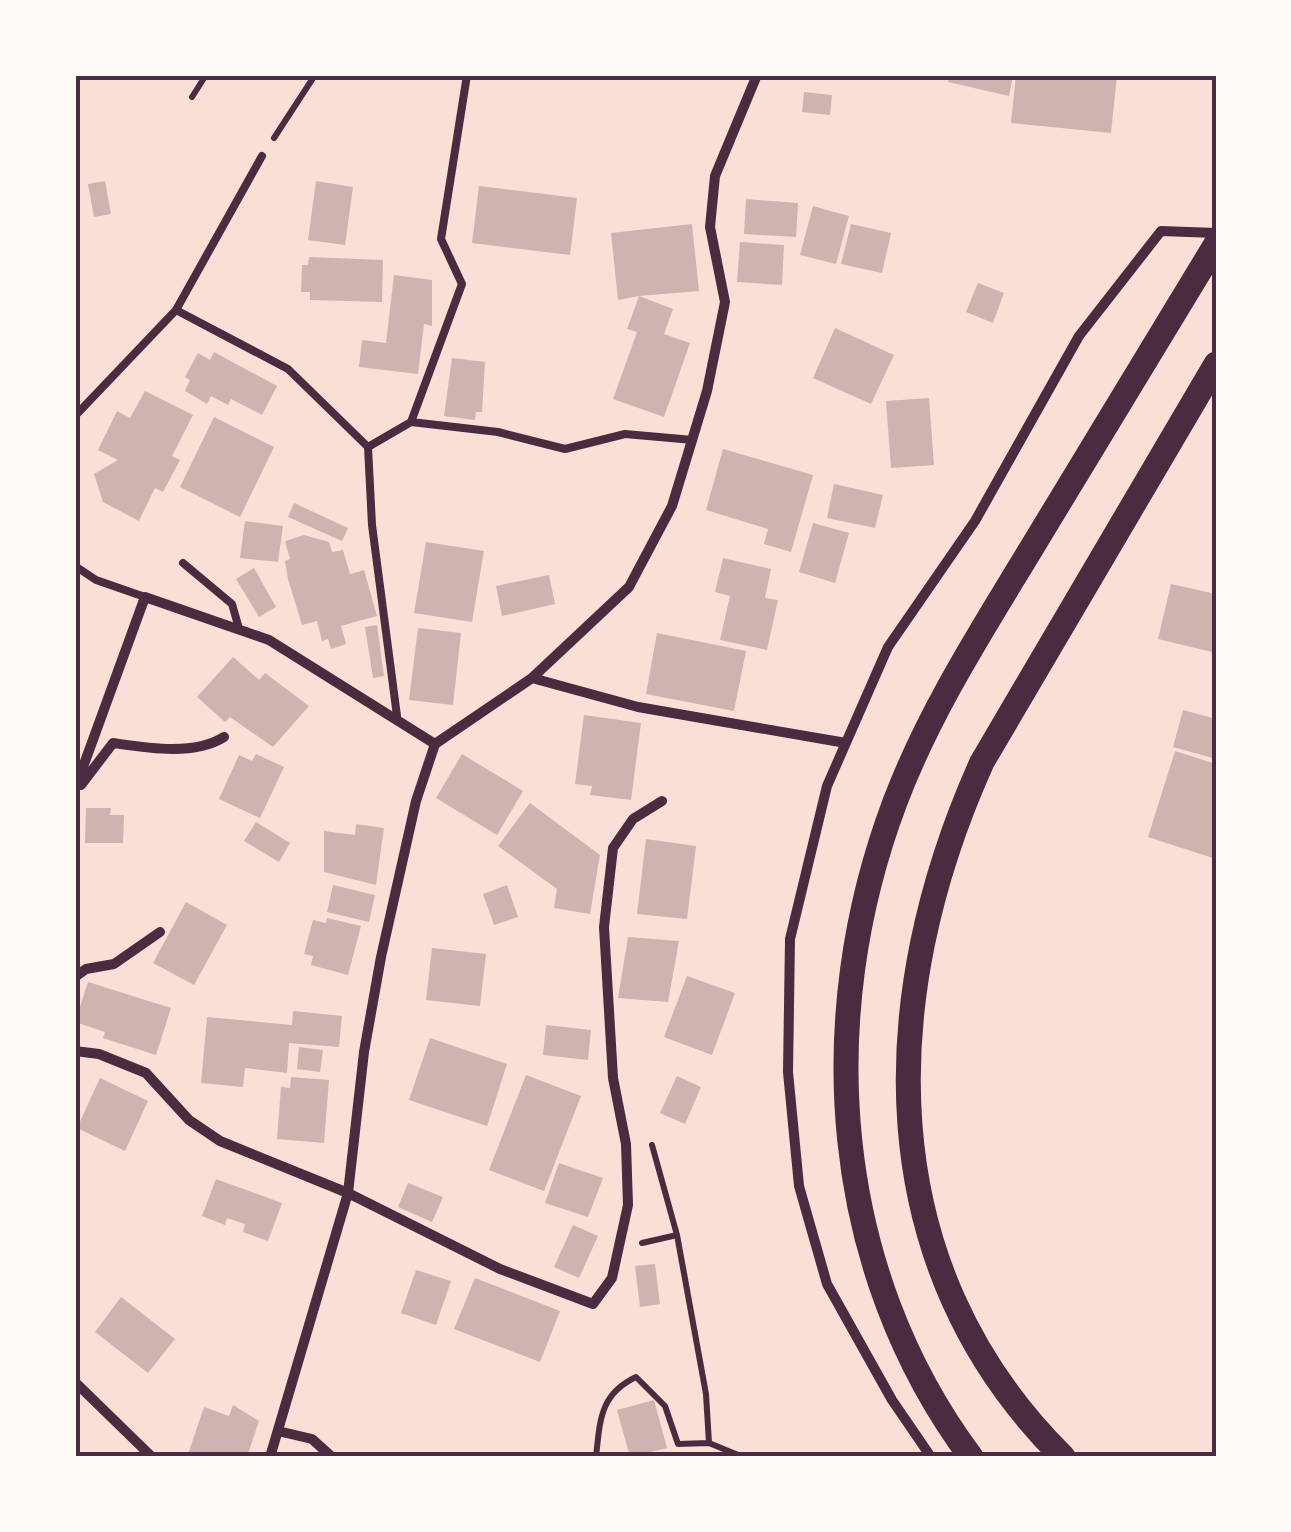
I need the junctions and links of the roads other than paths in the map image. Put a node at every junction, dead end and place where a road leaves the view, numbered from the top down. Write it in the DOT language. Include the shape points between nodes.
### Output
graph roads {
  1 [pos="467,75"];
  2 [pos="757,75"];
  3 [pos="262,156"];
  4 [pos="1216,233"];
  5 [pos="1216,244"];
  6 [pos="176,310"];
  7 [pos="1216,364"];
  8 [pos="75,416"];
  9 [pos="411,422"];
  10 [pos="692,440"];
  11 [pos="368,448"];
  12 [pos="182,563"];
  13 [pos="75,566"];
  14 [pos="145,597"];
  15 [pos="238,625"];
  16 [pos="532,678"];
  17 [pos="397,716"];
  18 [pos="224,737"];
  19 [pos="846,743"];
  20 [pos="435,744"];
  21 [pos="75,792"];
  22 [pos="662,801"];
  23 [pos="160,932"];
  24 [pos="75,977"];
  25 [pos="75,1051"];
  26 [pos="348,1193"];
  27 [pos="75,1382"];
  28 [pos="278,1431"];
  29 [pos="152,1457"];
  30 [pos="270,1457"];
  31 [pos="332,1457"];
  32 [pos="931,1457"];
  33 [pos="971,1457"];
  34 [pos="1063,1457"];
  1 -- 9 [label="lane" via="441,240 462,284"];
  2 -- 10 [label="street" via="715,176 710,226 726,302"];
  3 -- 6 [label="lane"];
  4 -- 19 [label="street" via="1161,231 1078,336 974,521 888,647"];
  5 -- 33 [label="main road" via="925,734 870,880 854,958 848,1121 873,1270 900,1342"];
  6 -- 8 [label="lane"];
  6 -- 11 [label="lane" via="288,369"];
  7 -- 34 [label="main road" via="982,762 952,828 915,970 909,1121 937,1256 991,1374"];
  9 -- 10 [label="lane" via="565,448 625,434"];
  9 -- 11 [label="lane"];
  10 -- 16 [label="street" via="672,506 629,588"];
  11 -- 17 [label="lane"];
  12 -- 15 [label="lane" via="232,604"];
  13 -- 14 [label="lane"];
  14 -- 15 [label="street"];
  14 -- 21 [label="street"];
  15 -- 17 [label="street"];
  16 -- 19 [label="street" via="638,706"];
  16 -- 20 [label="street"];
  17 -- 20 [label="street"];
  18 -- 21 [label="street" via="210,746 114,743"];
  19 -- 32 [label="street" via="827,786 790,939 788,1072 799,1186 827,1284"];
  20 -- 26 [label="street" via="381,957"];
  22 -- 26 [label="street" via="633,819 613,848 604,927 628,1205 612,1278 593,1304 430,1238"];
  23 -- 24 [label="street" via="114,964"];
  25 -- 26 [label="street" via="146,1073 189,1120 220,1141"];
  26 -- 28 [label="street"];
  27 -- 29 [label="street"];
  28 -- 30 [label="street"];
  28 -- 31 [label="street" via="312,1439"];
}
